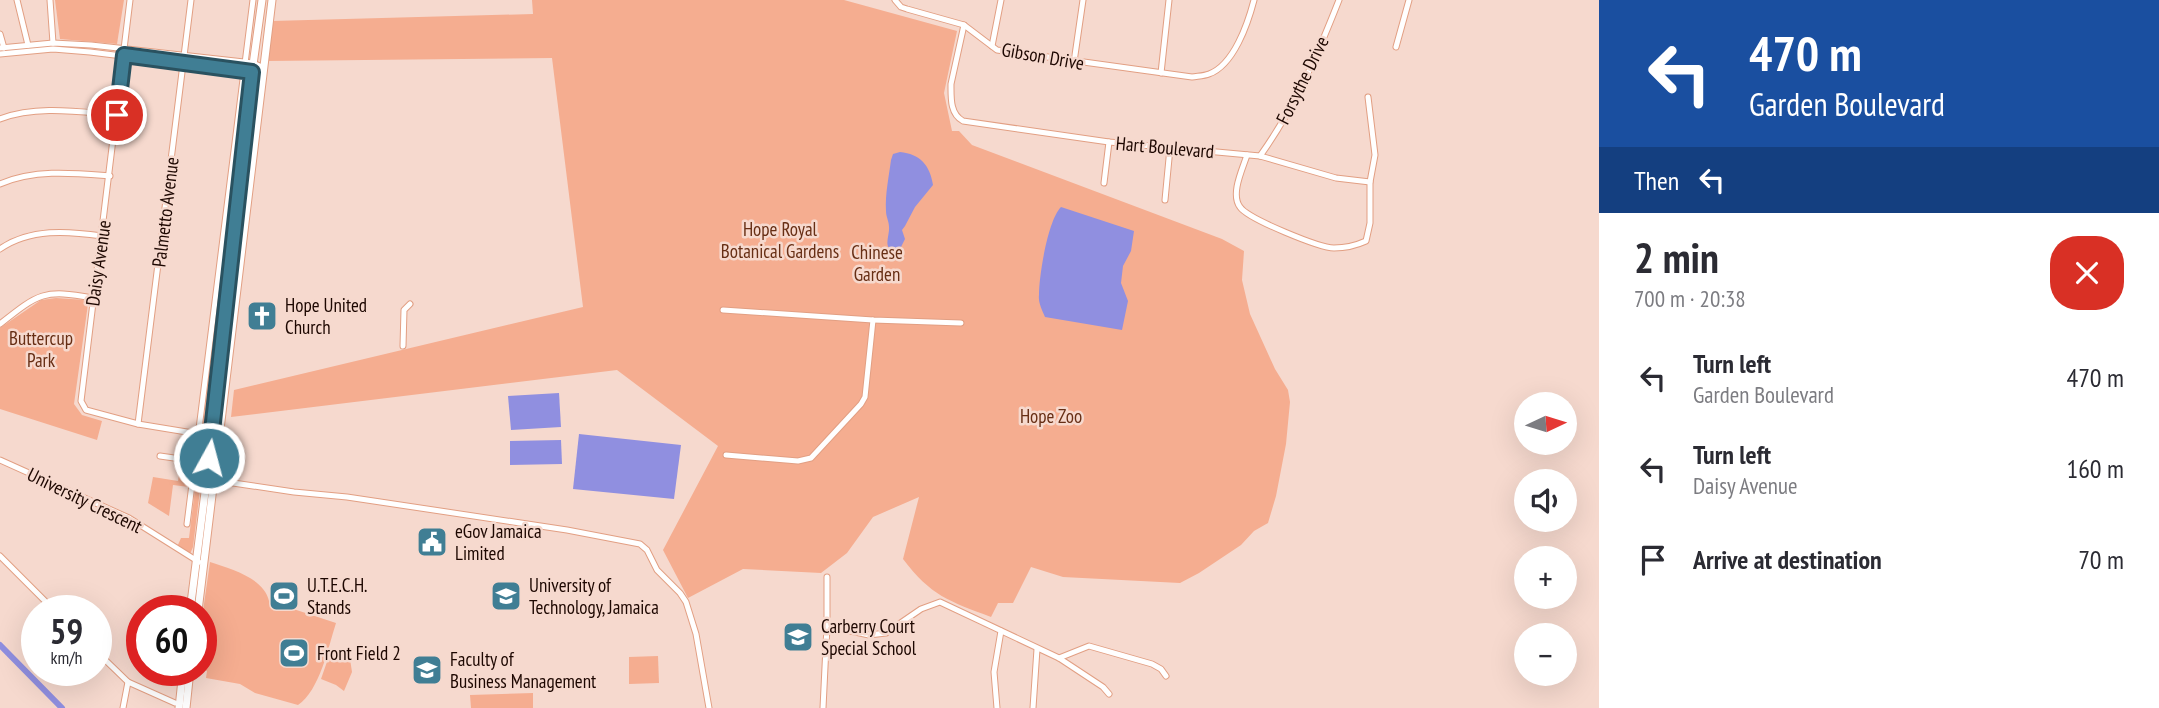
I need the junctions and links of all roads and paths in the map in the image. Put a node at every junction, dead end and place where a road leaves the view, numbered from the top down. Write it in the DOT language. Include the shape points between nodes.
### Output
graph roads {
  1 [pos="17,0"];
  2 [pos="50,0"];
  3 [pos="130,0"];
  4 [pos="191,0"];
  5 [pos="253,0"];
  6 [pos="261,0"];
  7 [pos="272,0"];
  8 [pos="895,0"];
  9 [pos="1001,0"];
  10 [pos="1083,0"];
  11 [pos="1169,0"];
  12 [pos="1254,0"];
  13 [pos="1339,0"];
  14 [pos="1409,0"];
  15 [pos="964,25"];
  16 [pos="0,34"];
  17 [pos="53,43"];
  18 [pos="28,45"];
  19 [pos="992,46"];
  20 [pos="1396,47"];
  21 [pos="2,51"];
  22 [pos="124,52"];
  23 [pos="184,60"];
  24 [pos="1074,62"];
  25 [pos="248,67"];
  26 [pos="264,68"];
  27 [pos="1161,73"];
  28 [pos="1368,97"];
  29 [pos="117,115"];
  30 [pos="0,119"];
  31 [pos="1109,142"];
  32 [pos="1170,148"];
  33 [pos="1247,155"];
  34 [pos="1260,156"];
  35 [pos="110,176"];
  36 [pos="1370,182"];
  37 [pos="1104,183"];
  38 [pos="0,184"];
  39 [pos="1164,200"];
  40 [pos="102,236"];
  41 [pos="0,248"];
  42 [pos="93,298"];
  43 [pos="410,304"];
  44 [pos="723,310"];
  45 [pos="873,320"];
  46 [pos="0,324"];
  47 [pos="961,324"];
  48 [pos="403,346"];
  49 [pos="138,424"];
  50 [pos="199,434"];
  51 [pos="726,455"];
  52 [pos="160,456"];
  53 [pos="0,460"];
  54 [pos="195,460"];
  55 [pos="210,480"];
  56 [pos="187,524"];
  57 [pos="0,556"];
  58 [pos="200,563"];
  59 [pos="827,577"];
  60 [pos="39,595"];
  61 [pos="193,595"];
  62 [pos="199,595"];
  63 [pos="827,626"];
  64 [pos="1001,631"];
  65 [pos="1037,649"];
  66 [pos="1059,659"];
  67 [pos="112,666"];
  68 [pos="1166,676"];
  69 [pos="126,680"];
  70 [pos="127,686"];
  71 [pos="137,686"];
  72 [pos="180,686"];
  73 [pos="188,686"];
  74 [pos="1108,694"];
  75 [pos="177,705"];
  76 [pos="124,708"];
  77 [pos="186,708"];
  78 [pos="709,708"];
  79 [pos="823,708"];
  80 [pos="997,708"];
  81 [pos="1033,708"];
  1 -- 18 [label="street"];
  2 -- 17 [label="street"];
  3 -- 22 [label="street, Daisy Avenue"];
  4 -- 23 [label="street, Palmetto Avenue"];
  5 -- 25 [label="street"];
  6 -- 25 [label="main road"];
  7 -- 26 [label="main road"];
  8 -- 15 [label="street, Gibson Drive" via="901,7"];
  9 -- 19 [label="street"];
  10 -- 24 [label="street"];
  11 -- 27 [label="street"];
  12 -- 27 [label="street, Gibson Drive" via="1248,23 1219,69 1208,75"];
  13 -- 34 [label="street, Forsythe Drive" via="1310,71"];
  14 -- 20 [label="street"];
  15 -- 19 [label="street, Gibson Drive"];
  15 -- 31 [label="street, Hart Boulevard" via="951,84 959,118"];
  16 -- 21 [label="street"];
  17 -- 18 [label="street"];
  17 -- 22 [label="street"];
  18 -- 21 [label="street"];
  19 -- 24 [label="street, Gibson Drive"];
  21 -- 22 [label="street"];
  22 -- 23 [label="street"];
  22 -- 29 [label="street, Daisy Avenue"];
  23 -- 25 [label="street"];
  23 -- 49 [label="street, Palmetto Avenue"];
  24 -- 27 [label="street, Gibson Drive"];
  25 -- 26 [label="street"];
  25 -- 50 [label="street"];
  25 -- 55 [label="main road"];
  26 -- 55 [label="main road"];
  28 -- 36 [label="street" via="1375,155"];
  29 -- 30 [label="street" via="54,110"];
  29 -- 35 [label="street, Daisy Avenue"];
  31 -- 32 [label="street, Hart Boulevard"];
  31 -- 37 [label="street"];
  32 -- 33 [label="street, Hart Boulevard"];
  32 -- 39 [label="street"];
  33 -- 34 [label="street, Hart Boulevard"];
  33 -- 36 [label="street" via="1236,193 1239,207 1269,225 1332,248 1366,241"];
  34 -- 36 [label="street, Hart Boulevard" via="1336,178"];
  35 -- 38 [label="street" via="43,173"];
  35 -- 40 [label="street, Daisy Avenue"];
  40 -- 41 [label="street" via="50,232"];
  40 -- 42 [label="street, Daisy Avenue"];
  42 -- 46 [label="street" via="44,294"];
  42 -- 49 [label="street, Daisy Avenue" via="82,405"];
  43 -- 48 [label="street" via="404,310"];
  44 -- 45 [label="street"];
  45 -- 47 [label="street"];
  45 -- 51 [label="street" via="865,397 811,458"];
  49 -- 50 [label="street, Daisy Avenue"];
  50 -- 54 [label="street"];
  52 -- 54 [label="street"];
  53 -- 58 [label="street, University Crescent" via="129,518"];
  54 -- 56 [label="street"];
  55 -- 58 [label="main road"];
  55 -- 78 [label="street" via="640,544 686,603"];
  57 -- 60 [label="street"];
  58 -- 61 [label="main road"];
  58 -- 62 [label="main road"];
  59 -- 63 [label="street"];
  63 -- 64 [label="street" via="869,635 886,633 940,602"];
  63 -- 79 [label="street"];
  64 -- 65 [label="street"];
  64 -- 80 [label="street" via="994,672"];
  65 -- 66 [label="street"];
  65 -- 81 [label="street"];
  66 -- 68 [label="street" via="1089,646 1152,664"];
  66 -- 74 [label="street"];
  67 -- 69 [label="street"];
  70 -- 76 [label="street"];
  71 -- 75 [label="street"];
  72 -- 75 [label="main road"];
  73 -- 77 [label="main road"];
}
